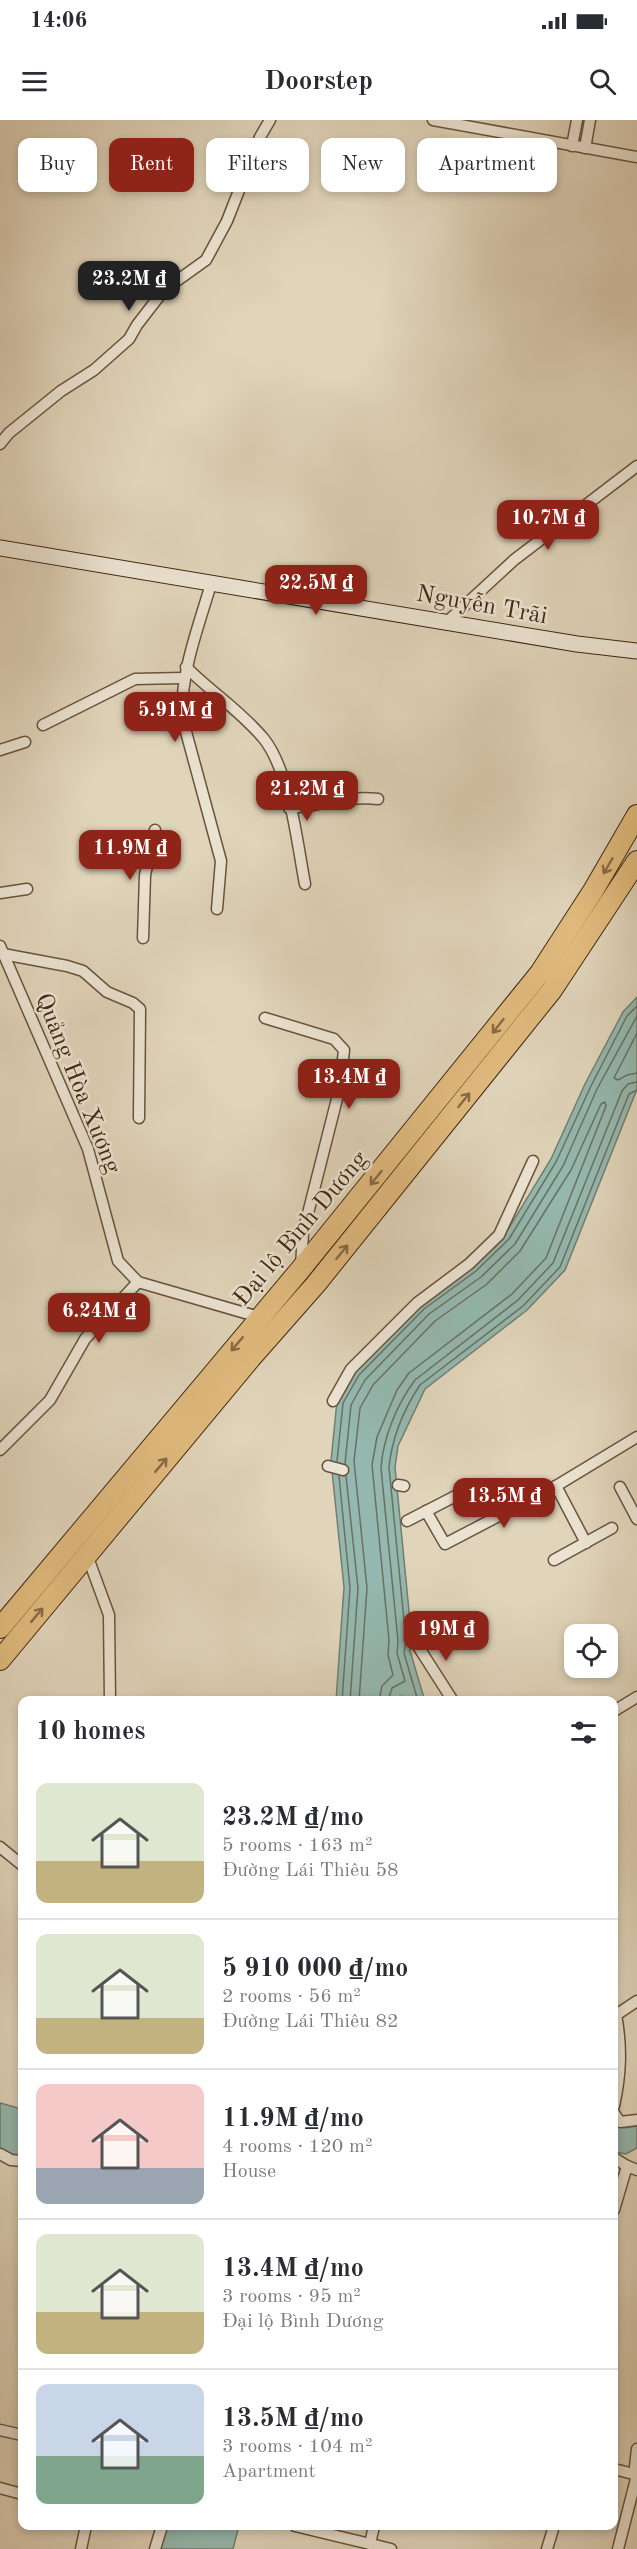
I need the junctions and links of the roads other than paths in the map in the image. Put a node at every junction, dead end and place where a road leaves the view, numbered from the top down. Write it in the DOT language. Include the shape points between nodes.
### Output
graph roads {
  1 [pos="270,120"];
  2 [pos="433,120"];
  3 [pos="500,120"];
  4 [pos="577,120"];
  5 [pos="590,120"];
  6 [pos="498,132"];
  7 [pos="572,146"];
  8 [pos="585,148"];
  9 [pos="637,157"];
  10 [pos="0,444"];
  11 [pos="637,466"];
  12 [pos="0,539"];
  13 [pos="10,547"];
  14 [pos="211,584"];
  15 [pos="284,590"];
  16 [pos="452,617"];
  17 [pos="637,641"];
  18 [pos="637,651"];
  19 [pos="185,673"];
  20 [pos="43,725"];
  21 [pos="25,742"];
  22 [pos="0,750"];
  23 [pos="378,799"];
  24 [pos="289,808"];
  25 [pos="637,815"];
  26 [pos="155,830"];
  27 [pos="637,861"];
  28 [pos="305,884"];
  29 [pos="27,889"];
  30 [pos="0,893"];
  31 [pos="217,909"];
  32 [pos="143,938"];
  33 [pos="2,950"];
  34 [pos="265,1018"];
  35 [pos="139,1118"];
  36 [pos="533,1161"];
  37 [pos="300,1270"];
  38 [pos="138,1282"];
  39 [pos="316,1284"];
  40 [pos="259,1317"];
  41 [pos="333,1401"];
  42 [pos="637,1437"];
  43 [pos="0,1450"];
  44 [pos="328,1466"];
  45 [pos="343,1470"];
  46 [pos="556,1486"];
  47 [pos="473,1487"];
  48 [pos="620,1487"];
  49 [pos="426,1511"];
  50 [pos="637,1518"];
  51 [pos="407,1521"];
  52 [pos="612,1528"];
  53 [pos="586,1543"];
  54 [pos="87,1555"];
  55 [pos="554,1560"];
  56 [pos="54,1564"];
  57 [pos="70,1576"];
  58 [pos="0,1628"];
  59 [pos="414,1640"];
  60 [pos="0,1660"];
  61 [pos="110,1696"];
  62 [pos="450,1696"];
  63 [pos="637,1697"];
  64 [pos="618,1709"];
  65 [pos="0,1847"];
  66 [pos="18,1862"];
  67 [pos="637,2001"];
  68 [pos="618,2012"];
  69 [pos="618,2029"];
  70 [pos="618,2085"];
  71 [pos="618,2119"];
  72 [pos="637,2120"];
  73 [pos="0,2154"];
  74 [pos="618,2160"];
  75 [pos="18,2161"];
  76 [pos="632,2168"];
  77 [pos="618,2201"];
  78 [pos="0,2430"];
  79 [pos="18,2434"];
  80 [pos="637,2449"];
  81 [pos="618,2470"];
  82 [pos="637,2475"];
  83 [pos="0,2488"];
  84 [pos="18,2493"];
  85 [pos="85,2530"];
  86 [pos="161,2530"];
  87 [pos="312,2530"];
  88 [pos="373,2530"];
  89 [pos="553,2530"];
  90 [pos="370,2544"];
  91 [pos="81,2549"];
  92 [pos="156,2549"];
  93 [pos="391,2549"];
  94 [pos="548,2549"];
  95 [pos="618,2549"];
  1 -- 10 [label="street" via="206,260 164,290 129,339"];
  2 -- 6 [label="street"];
  3 -- 6 [label="street"];
  4 -- 7 [label="street"];
  5 -- 8 [label="street"];
  6 -- 7 [label="street"];
  7 -- 8 [label="street"];
  8 -- 9 [label="street"];
  11 -- 16 [label="street" via="514,560"];
  12 -- 13 [label="main road, Nguyễn Trãi"];
  13 -- 14 [label="main road, Nguyễn Trãi"];
  13 -- 15 [label="main road, Nguyễn Trãi"];
  14 -- 15 [label="main road, Nguyễn Trãi"];
  14 -- 19 [label="street"];
  15 -- 16 [label="main road, Nguyễn Trãi"];
  16 -- 17 [label="main road, Nguyễn Trãi"];
  16 -- 18 [label="main road, Nguyễn Trãi" via="577,644"];
  19 -- 20 [label="street" via="135,680"];
  19 -- 24 [label="street" via="263,739 280,767"];
  19 -- 31 [label="street" via="182,717 221,861"];
  21 -- 22 [label="street"];
  23 -- 24 [label="street" via="354,798"];
  24 -- 28 [label="street"];
  25 -- 37 [label="highway, Đại lộ Bình Dương, one-way" via="540,973"];
  26 -- 32 [label="street" via="145,875"];
  39 -- 27 [label="highway, Đại lộ Bình Dương, one-way" via="552,990"];
  29 -- 30 [label="street"];
  33 -- 35 [label="street" via="83,971 106,992 140,1009"];
  33 -- 38 [label="street, Quảng Hòa Xương" via="88,1149 118,1261"];
  34 -- 37 [label="street" via="334,1039 344,1050 340,1087 303,1233"];
  36 -- 41 [label="street" via="499,1235 469,1264 417,1303 351,1369"];
  37 -- 39 [label="highway"];
  37 -- 40 [label="highway, Đại lộ Bình Dương"];
  38 -- 40 [label="street"];
  38 -- 43 [label="street" via="85,1339 50,1400"];
  54 -- 39 [label="highway, Đại lộ Bình Dương, one-way"];
  40 -- 56 [label="highway, Đại lộ Bình Dương, one-way"];
  42 -- 46 [label="street"];
  44 -- 45 [label="street"];
  46 -- 49 [label="street" via="445,1544"];
  46 -- 53 [label="street"];
  47 -- 49 [label="street"];
  48 -- 50 [label="street"];
  49 -- 51 [label="street"];
  52 -- 53 [label="street"];
  53 -- 55 [label="street"];
  54 -- 57 [label="highway, Đại lộ Bình Dương"];
  54 -- 61 [label="street" via="109,1615"];
  56 -- 57 [label="highway"];
  56 -- 58 [label="highway, Đại lộ Bình Dương"];
  60 -- 57 [label="highway, Đại lộ Bình Dương, one-way"];
  59 -- 62 [label="street"];
  63 -- 64 [label="street"];
  65 -- 66 [label="street"];
  67 -- 68 [label="street"];
  69 -- 70 [label="street" via="622,2048"];
  71 -- 72 [label="street"];
  73 -- 75 [label="street"];
  74 -- 76 [label="street"];
  76 -- 77 [label="street"];
  78 -- 79 [label="street"];
  80 -- 82 [label="street"];
  81 -- 82 [label="street"];
  82 -- 95 [label="street"];
  83 -- 84 [label="street"];
  85 -- 91 [label="street"];
  86 -- 92 [label="street"];
  87 -- 90 [label="street"];
  88 -- 90 [label="street"];
  89 -- 94 [label="street"];
  90 -- 93 [label="street"];
}
